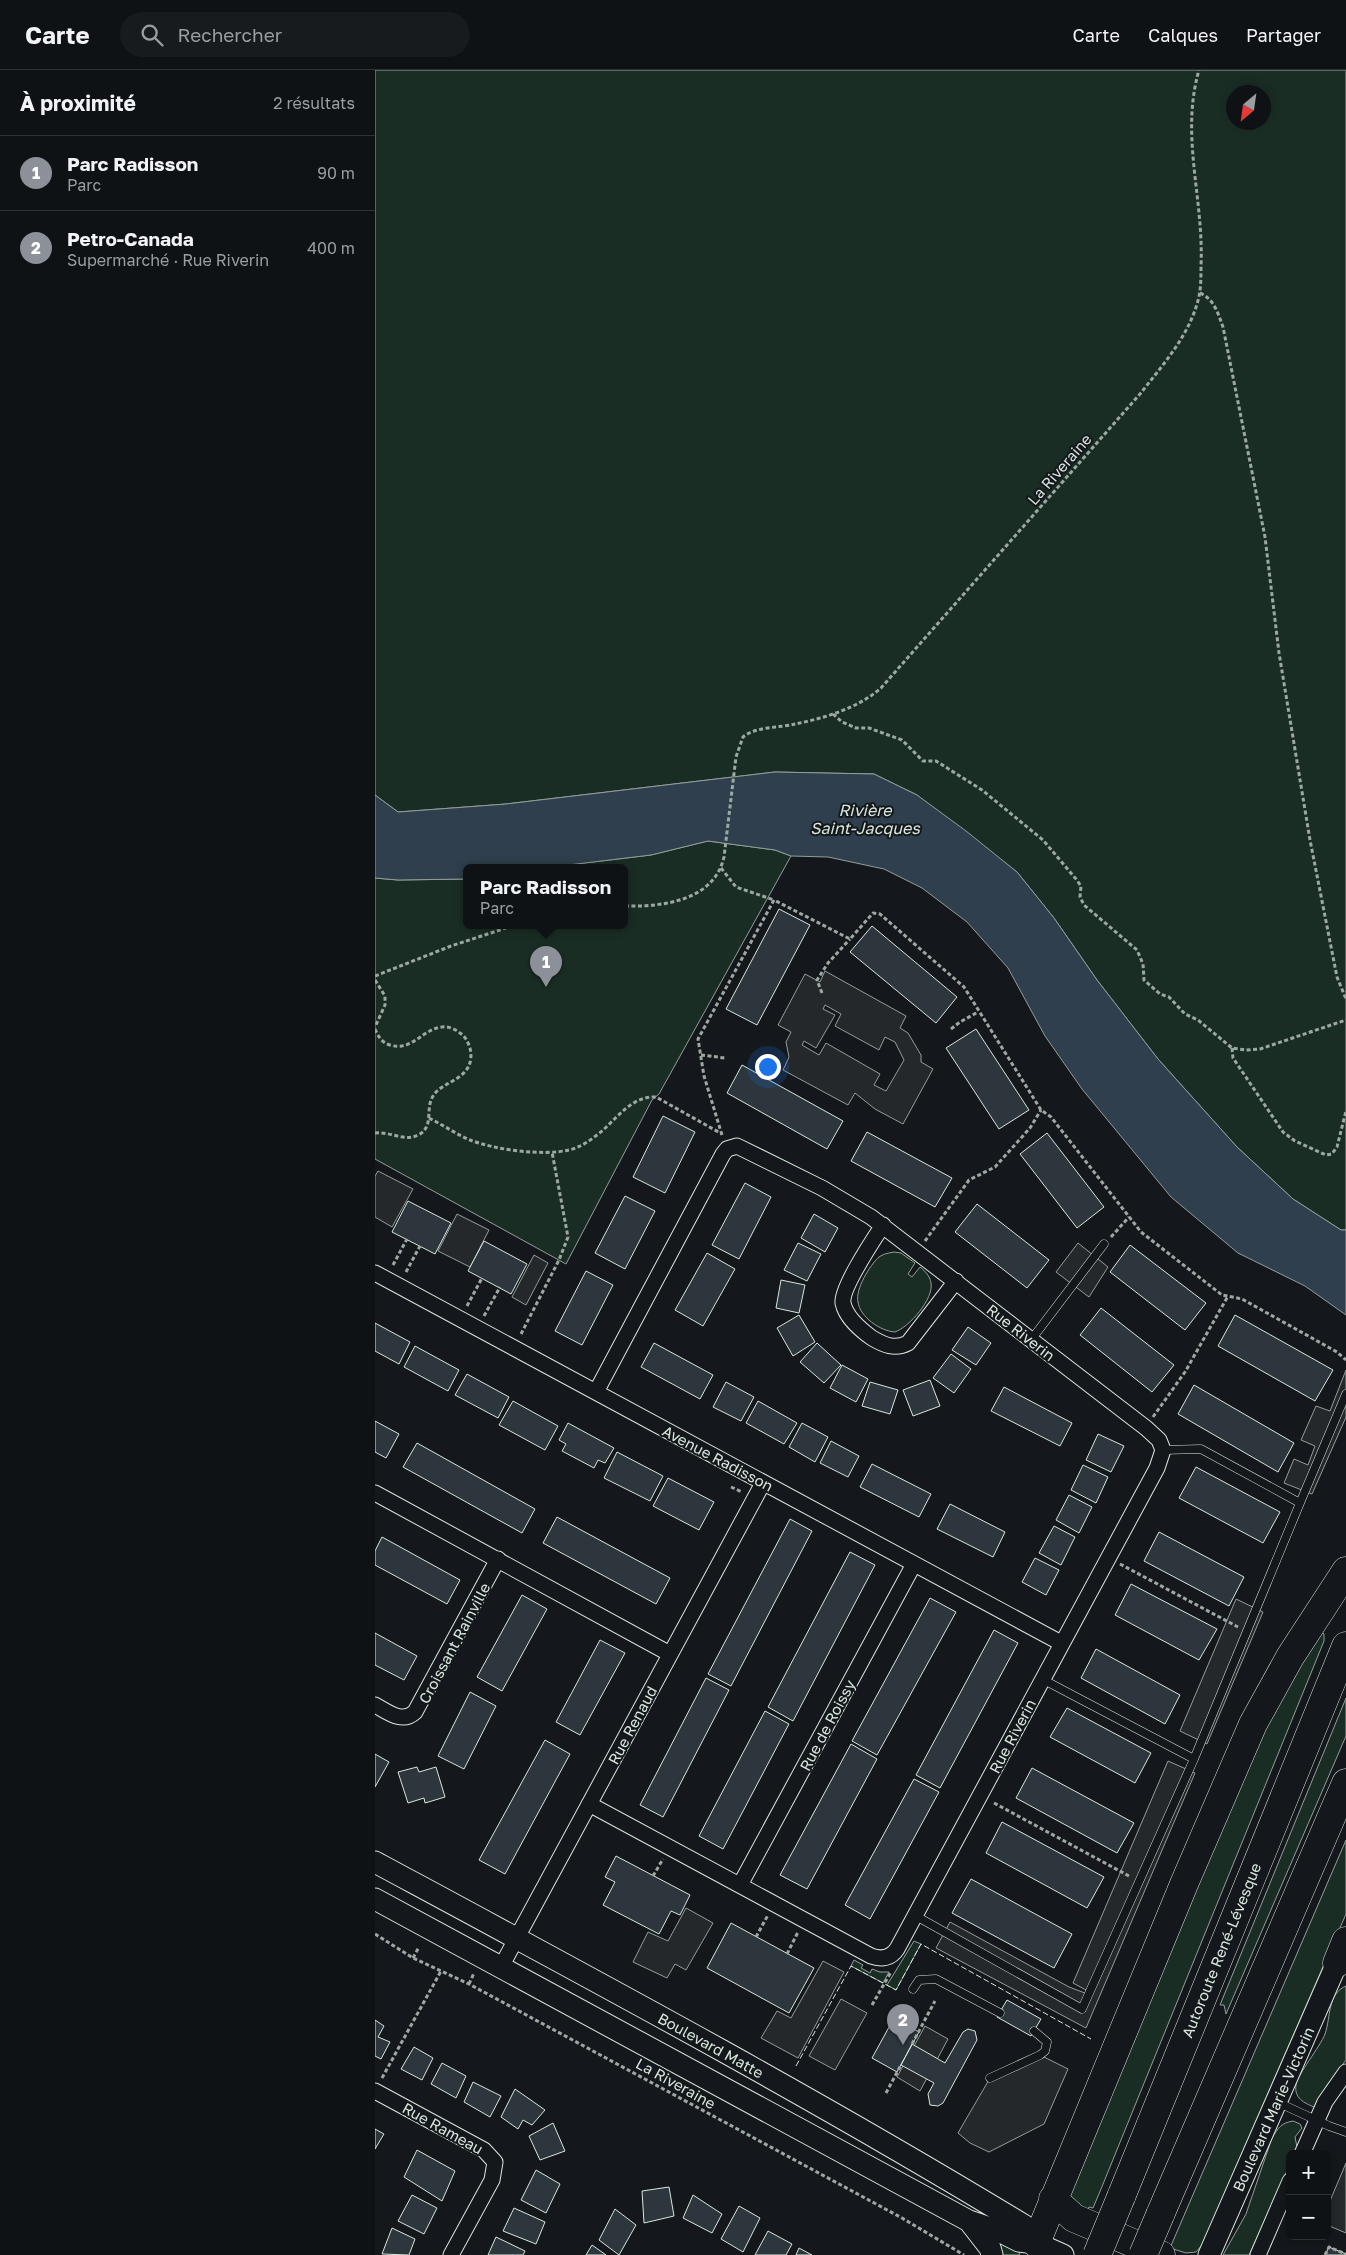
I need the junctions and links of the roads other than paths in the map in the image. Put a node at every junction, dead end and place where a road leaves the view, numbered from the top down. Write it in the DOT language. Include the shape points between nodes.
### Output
graph roads {
  1 [pos="883,1226"];
  2 [pos="1104,1244"];
  3 [pos="375,1273"];
  4 [pos="956,1281"];
  5 [pos="1031,1340"];
  6 [pos="596,1392"];
  7 [pos="1346,1394"];
  8 [pos="1163,1450"];
  9 [pos="763,1483"];
  10 [pos="375,1493"];
  11 [pos="1300,1503"];
  12 [pos="499,1559"];
  13 [pos="914,1564"];
  14 [pos="1346,1571"];
  15 [pos="1061,1643"];
  16 [pos="1346,1646"];
  17 [pos="670,1654"];
  18 [pos="1042,1679"];
  19 [pos="375,1706"];
  20 [pos="1194,1759"];
  21 [pos="1346,1783"];
  22 [pos="589,1804"];
  23 [pos="375,1862"];
  24 [pos="740,1885"];
  25 [pos="375,1899"];
  26 [pos="916,1916"];
  27 [pos="516,1938"];
  28 [pos="1343,1957"];
  29 [pos="501,1967"];
  30 [pos="913,1989"];
  31 [pos="1000,2013"];
  32 [pos="1034,2031"];
  33 [pos="1346,2072"];
  34 [pos="990,2078"];
  35 [pos="378,2086"];
  36 [pos="1276,2101"];
  37 [pos="1316,2120"];
  38 [pos="1346,2132"];
  39 [pos="1304,2150"];
  40 [pos="1286,2191"];
  41 [pos="1053,2199"];
  42 [pos="969,2220"];
  43 [pos="1033,2249"];
  44 [pos="451,2255"];
  45 [pos="992,2255"];
  46 [pos="1063,2255"];
  47 [pos="1097,2255"];
  48 [pos="1143,2255"];
  49 [pos="1161,2255"];
  50 [pos="1209,2255"];
  51 [pos="1258,2255"];
  1 -- 4 [label="street, Rue Riverin"];
  1 -- 4 [label="street" via="844,1295 845,1311 862,1330 888,1346 899,1347 908,1343"];
  1 -- 6 [label="street, Rue Riverin" via="852,1204 742,1147 727,1149"];
  2 -- 5 [label="lane"];
  3 -- 6 [label="street, Avenue Radisson"];
  4 -- 5 [label="street, Rue Riverin"];
  5 -- 8 [label="street, Rue Riverin" via="1146,1428 1159,1440"];
  6 -- 9 [label="street, Avenue Radisson"];
  7 -- 11 [label="lane"];
  8 -- 11 [label="lane" via="1201,1449"];
  8 -- 15 [label="street, Rue Riverin" via="1157,1468"];
  9 -- 13 [label="street, Avenue Radisson"];
  9 -- 17 [label="street, Rue Renaud"];
  10 -- 12 [label="street"];
  11 -- 20 [label="lane"];
  12 -- 17 [label="street"];
  12 -- 19 [label="street, Croissant Rainville" via="415,1712 402,1718"];
  13 -- 15 [label="street, Avenue Radisson"];
  13 -- 24 [label="street, Rue de Roissy"];
  14 -- 41 [label="highway" via="1290,1657 1253,1724"];
  15 -- 18 [label="street, Rue Riverin"];
  16 -- 47 [label="highway, Autoroute René-Lévesque, bridge"];
  17 -- 22 [label="street, Rue Renaud"];
  18 -- 20 [label="lane"];
  18 -- 26 [label="street, Rue Riverin"];
  20 -- 26 [label="lane" via="1082,2009"];
  21 -- 48 [label="highway, bridge"];
  22 -- 24 [label="street, Rue Riverin"];
  22 -- 27 [label="street, Rue Renaud"];
  23 -- 27 [label="main road, Boulevard Matte"];
  24 -- 26 [label="street, Rue Riverin" via="871,1956 882,1958 895,1952"];
  25 -- 29 [label="main road, Boulevard Matte"];
  27 -- 29 [label="street, Rue Renaud"];
  27 -- 43 [label="main road, Boulevard Matte" via="709,2043 989,2204 1025,2226"];
  28 -- 36 [label="main road, Boulevard Marie-Victorin"];
  29 -- 42 [label="main road, Boulevard Matte"];
  30 -- 31 [label="lane" via="919,1980 936,1979"];
  32 -- 34 [label="lane" via="1047,2042 1045,2050"];
  33 -- 37 [label="street"];
  35 -- 44 [label="street, Rue Rameau" via="484,2150 495,2162 491,2180"];
  36 -- 37 [label="lane"];
  36 -- 50 [label="main road, Boulevard Marie-Victorin"];
  37 -- 38 [label="lane"];
  37 -- 39 [label="street"];
  40 -- 51 [label="street"];
  41 -- 43 [label="highway"];
  41 -- 49 [label="highway" via="1074,2218"];
  42 -- 43 [label="main road, Boulevard Matte"];
  42 -- 45 [label="main road"];
  43 -- 46 [label="main road, Boulevard Matte"];
}
